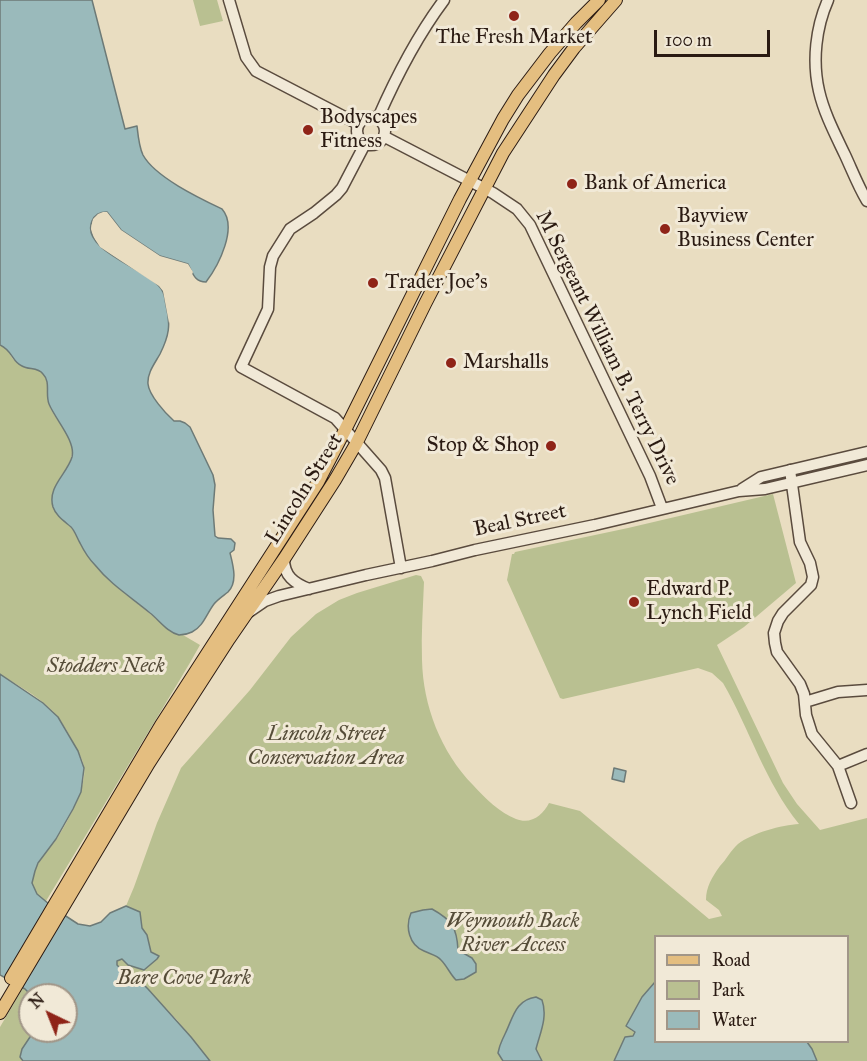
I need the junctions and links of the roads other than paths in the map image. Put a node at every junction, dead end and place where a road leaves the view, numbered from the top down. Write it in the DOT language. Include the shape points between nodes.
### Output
graph roads {
  1 [pos="229,0"];
  2 [pos="444,0"];
  3 [pos="599,0"];
  4 [pos="616,0"];
  5 [pos="828,0"];
  6 [pos="378,118"];
  7 [pos="358,124"];
  8 [pos="385,137"];
  9 [pos="365,144"];
  10 [pos="469,181"];
  11 [pos="484,188"];
  12 [pos="867,201"];
  13 [pos="345,430"];
  14 [pos="356,444"];
  15 [pos="867,452"];
  16 [pos="867,465"];
  17 [pos="790,470"];
  18 [pos="792,483"];
  19 [pos="739,491"];
  20 [pos="662,508"];
  21 [pos="284,560"];
  22 [pos="401,568"];
  23 [pos="309,589"];
  24 [pos="246,614"];
  25 [pos="867,690"];
  26 [pos="805,702"];
  27 [pos="867,754"];
  28 [pos="838,766"];
  29 [pos="851,803"];
  30 [pos="60,902"];
  31 [pos="5,993"];
  32 [pos="0,1013"];
  1 -- 7 [label="street" via="252,66"];
  2 -- 6 [label="street" via="418,39"];
  3 -- 10 [label="main road, Lincoln Street" via="535,72 503,119"];
  4 -- 11 [label="main road, Lincoln Street" via="574,48 536,101"];
  5 -- 12 [label="street" via="817,44 819,91"];
  6 -- 7 [label="street" via="366,117"];
  6 -- 8 [label="street" via="386,127"];
  7 -- 9 [label="street" via="358,138"];
  8 -- 9 [label="street" via="378,144"];
  8 -- 10 [label="street, M Sergeant William B. Terry Drive"];
  9 -- 13 [label="street" via="342,188 290,229 271,259 268,309 241,367 334,418"];
  10 -- 11 [label="street, M Sergeant William B. Terry Drive"];
  10 -- 13 [label="main road, Lincoln Street"];
  11 -- 14 [label="main road, Lincoln Street"];
  11 -- 20 [label="street, M Sergeant William B. Terry Drive" via="518,209 530,225"];
  13 -- 14 [label="street"];
  13 -- 30 [label="main road, Lincoln Street" via="306,500 194,672"];
  14 -- 21 [label="main road, Lincoln Street"];
  14 -- 22 [label="street" via="385,478"];
  15 -- 17 [label="street, Beal Street"];
  16 -- 18 [label="street, Beal Street"];
  17 -- 18 [label="street"];
  17 -- 19 [label="street, Beal Street" via="761,477"];
  18 -- 19 [label="street, Beal Street"];
  18 -- 26 [label="street" via="801,542 813,577 811,585 783,613 774,633 777,652 800,684"];
  19 -- 20 [label="street, Beal Street"];
  20 -- 22 [label="street, Beal Street"];
  21 -- 23 [label="street" via="290,578"];
  21 -- 24 [label="main road, Lincoln Street"];
  22 -- 23 [label="street, Beal Street"];
  23 -- 24 [label="street, Beal Street" via="265,601"];
  24 -- 30 [label="main road, Lincoln Street"];
  25 -- 26 [label="street" via="838,692"];
  26 -- 28 [label="street" via="812,734"];
  27 -- 28 [label="street"];
  28 -- 29 [label="street"];
  30 -- 31 [label="main road, Lincoln Street"];
  31 -- 32 [label="main road, Lincoln Street"];
}
